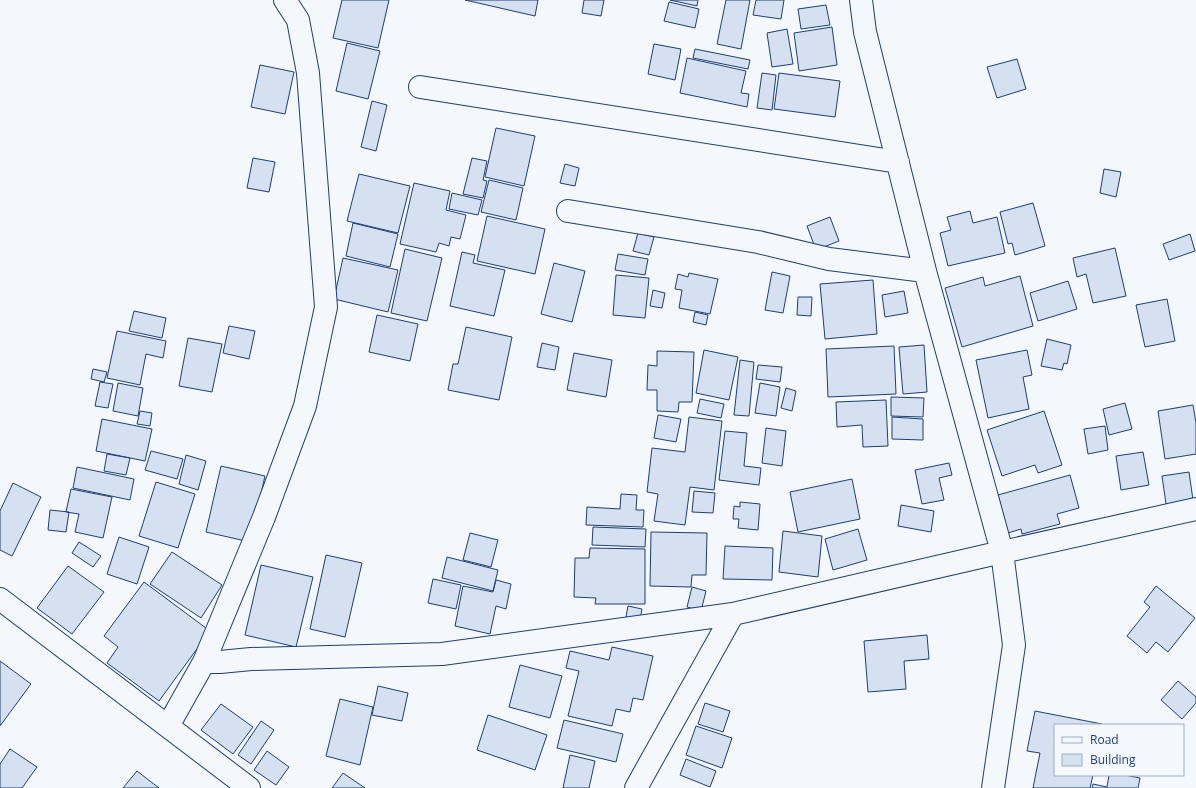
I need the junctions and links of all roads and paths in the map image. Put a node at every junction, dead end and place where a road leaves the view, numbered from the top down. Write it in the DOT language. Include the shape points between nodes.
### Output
graph roads {
  1 [pos="285,0"];
  2 [pos="861,0"];
  3 [pos="420,87"];
  4 [pos="898,162"];
  5 [pos="568,211"];
  6 [pos="925,271"];
  7 [pos="1196,509"];
  8 [pos="1002,552"];
  9 [pos="0,599"];
  10 [pos="733,614"];
  11 [pos="204,662"];
  12 [pos="168,726"];
  13 [pos="249,788"];
  14 [pos="636,788"];
  15 [pos="993,788"];
  1 -- 11 [label="street" via="298,20 308,72 326,307 305,406 264,517"];
  2 -- 4 [label="street" via="866,32"];
  3 -- 4 [label="street"];
  4 -- 6 [label="street"];
  5 -- 6 [label="street" via="758,242 829,259"];
  6 -- 8 [label="street"];
  7 -- 8 [label="street"];
  8 -- 10 [label="street"];
  8 -- 15 [label="street" via="1014,645"];
  9 -- 12 [label="street"];
  10 -- 11 [label="street" via="442,654"];
  10 -- 14 [label="street"];
  11 -- 12 [label="street"];
  12 -- 13 [label="street"];
}
